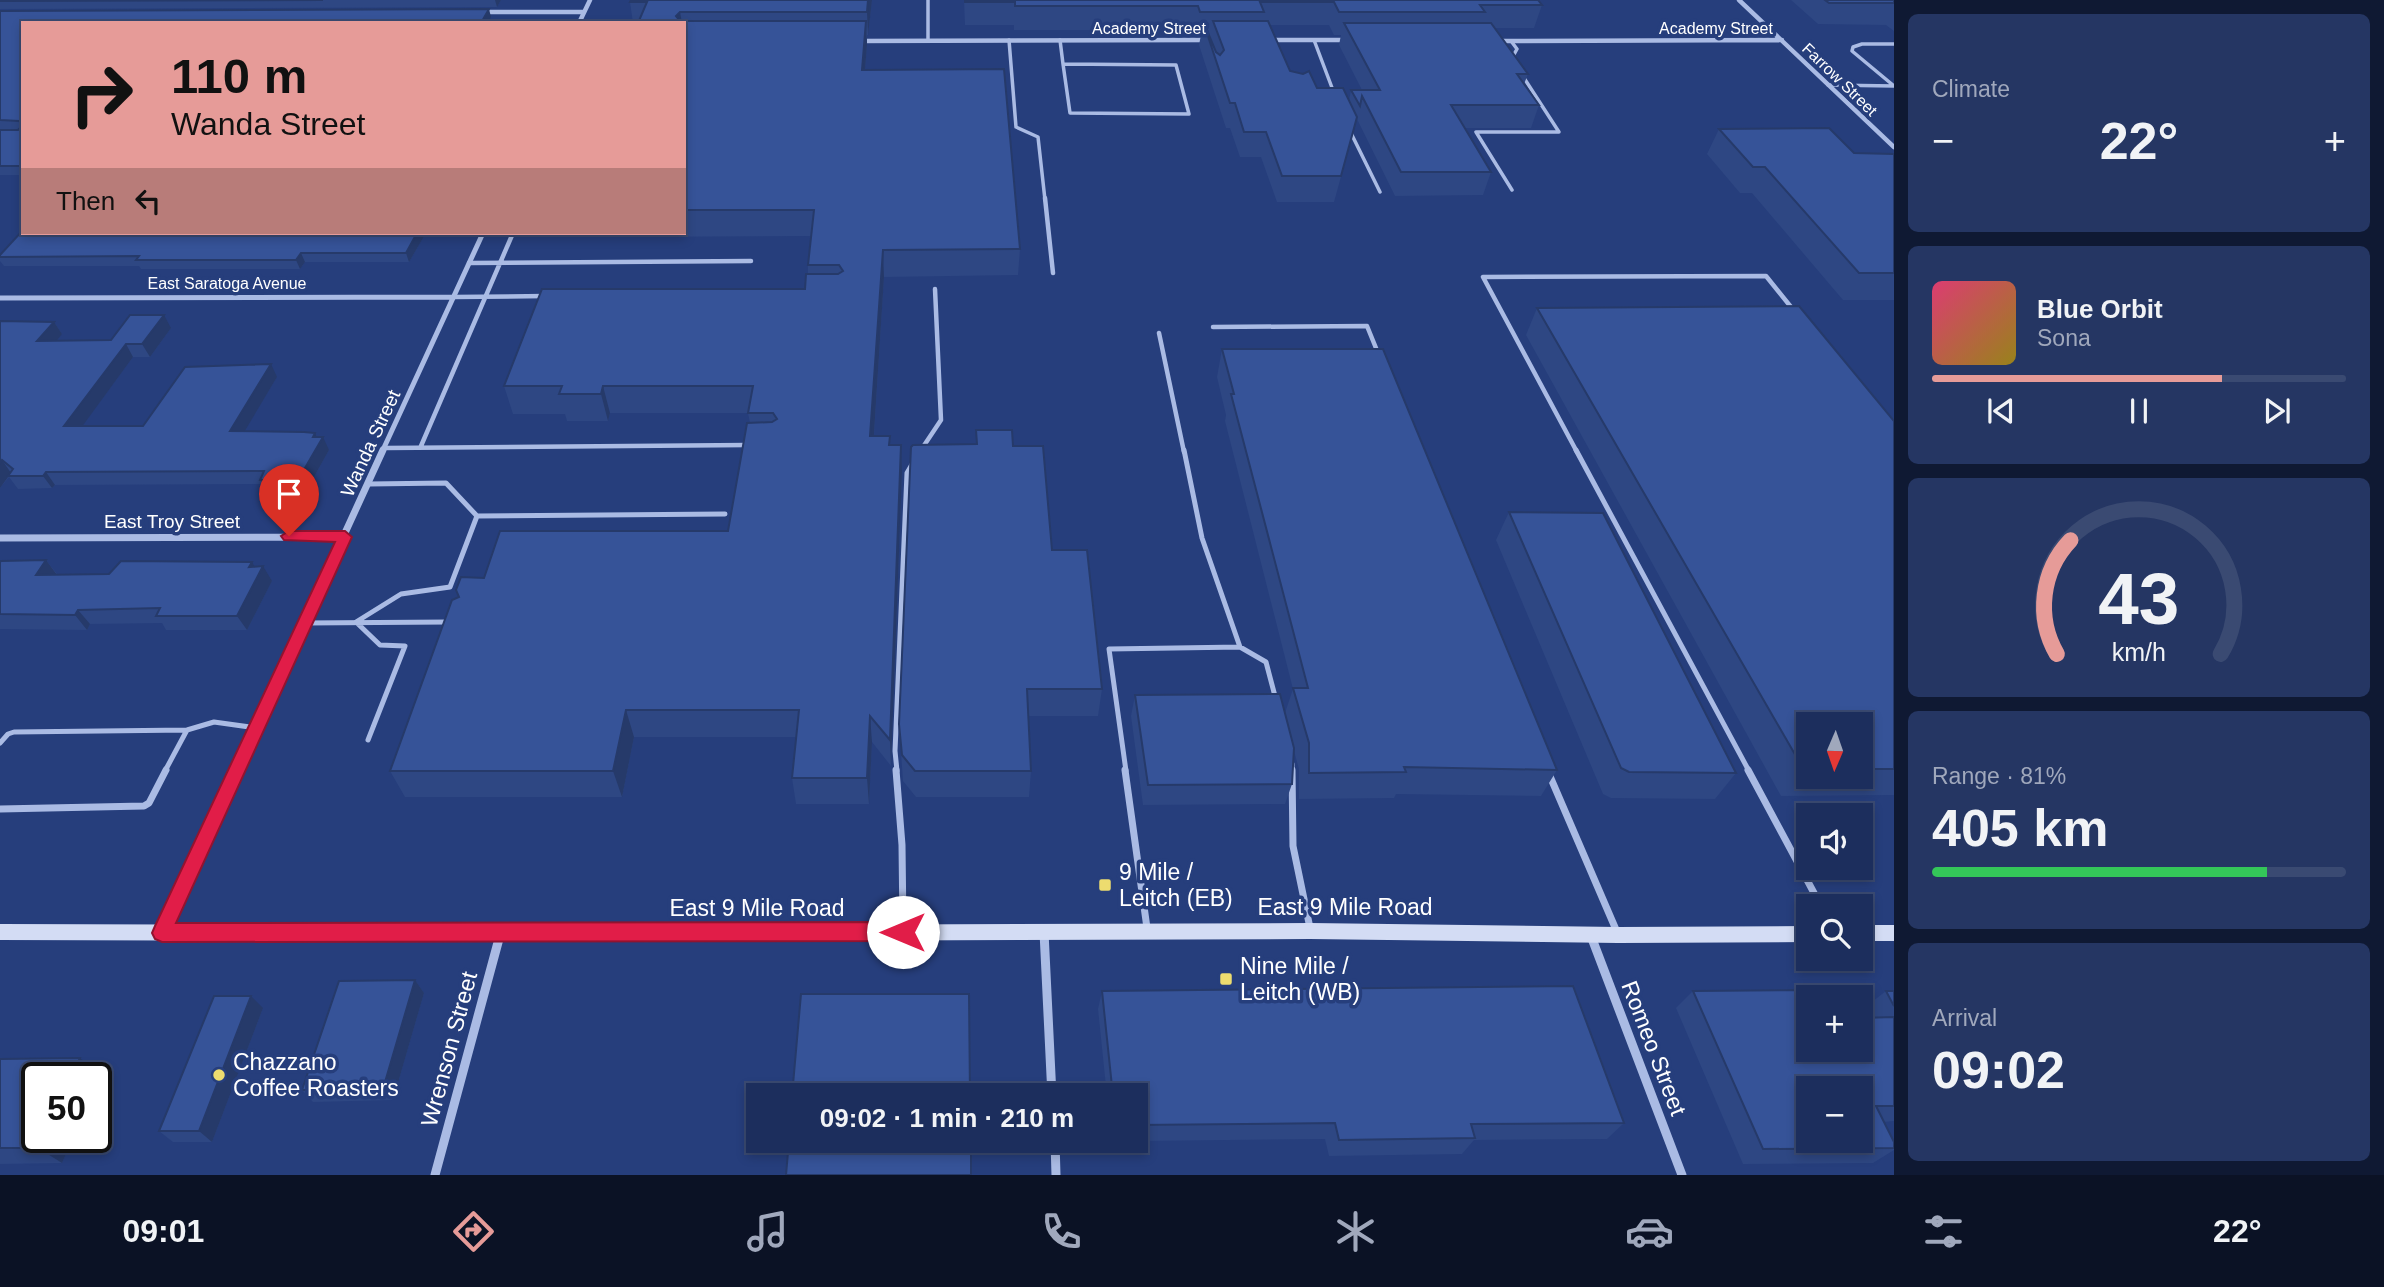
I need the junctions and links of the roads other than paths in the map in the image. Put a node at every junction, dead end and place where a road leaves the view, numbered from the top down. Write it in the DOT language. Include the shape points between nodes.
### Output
graph roads {
  1 [pos="590,0"];
  2 [pos="928,0"];
  3 [pos="1739,0"];
  4 [pos="469,12"];
  5 [pos="584,12"];
  6 [pos="580,21"];
  7 [pos="1009,40"];
  8 [pos="1060,40"];
  9 [pos="1203,40"];
  10 [pos="1215,40"];
  11 [pos="1262,40"];
  12 [pos="1274,40"];
  13 [pos="1314,40"];
  14 [pos="1353,40"];
  15 [pos="1485,40"];
  16 [pos="1782,40"];
  17 [pos="847,41"];
  18 [pos="928,41"];
  19 [pos="1511,41"];
  20 [pos="1894,44"];
  21 [pos="1207,49"];
  22 [pos="1278,49"];
  23 [pos="1511,59"];
  24 [pos="1063,64"];
  25 [pos="1518,70"];
  26 [pos="1828,85"];
  27 [pos="1894,86"];
  28 [pos="1337,102"];
  29 [pos="1348,126"];
  30 [pos="1894,147"];
  31 [pos="1512,190"];
  32 [pos="1380,192"];
  33 [pos="482,235"];
  34 [pos="512,235"];
  35 [pos="751,261"];
  36 [pos="500,262"];
  37 [pos="469,263"];
  38 [pos="1053,272"];
  39 [pos="934,289"];
  40 [pos="486,296"];
  41 [pos="549,296"];
  42 [pos="0,298"];
  43 [pos="454,298"];
  44 [pos="1801,318"];
  45 [pos="1213,327"];
  46 [pos="1160,333"];
  47 [pos="1383,365"];
  48 [pos="762,445"];
  49 [pos="421,446"];
  50 [pos="386,448"];
  51 [pos="369,484"];
  52 [pos="725,514"];
  53 [pos="477,516"];
  54 [pos="0,537"];
  55 [pos="345,537"];
  56 [pos="356,622"];
  57 [pos="453,622"];
  58 [pos="305,623"];
  59 [pos="1240,646"];
  60 [pos="1276,702"];
  61 [pos="257,728"];
  62 [pos="187,730"];
  63 [pos="368,740"];
  64 [pos="0,743"];
  65 [pos="1290,756"];
  66 [pos="1547,768"];
  67 [pos="0,809"];
  68 [pos="1815,894"];
  69 [pos="1310,931"];
  70 [pos="0,932"];
  71 [pos="903,932"];
  72 [pos="1044,932"];
  73 [pos="1148,932"];
  74 [pos="162,933"];
  75 [pos="1873,933"];
  76 [pos="1894,933"];
  77 [pos="501,934"];
  78 [pos="1796,934"];
  79 [pos="1591,935"];
  80 [pos="1618,935"];
  81 [pos="1051,1083"];
  82 [pos="1055,1153"];
  83 [pos="435,1175"];
  84 [pos="1056,1175"];
  85 [pos="1682,1175"];
  1 -- 5 [label="street"];
  2 -- 18 [label="lane"];
  3 -- 16 [label="street, Farrow Street"];
  4 -- 5 [label="street"];
  5 -- 6 [label="street"];
  7 -- 8 [label="street, Academy Street"];
  7 -- 18 [label="street, Academy Street"];
  7 -- 38 [label="lane" via="1016,127 1038,137"];
  8 -- 9 [label="street, Academy Street"];
  8 -- 24 [label="lane"];
  9 -- 10 [label="street, Academy Street"];
  9 -- 21 [label="lane"];
  11 -- 12 [label="street"];
  12 -- 13 [label="street"];
  12 -- 22 [label="lane"];
  13 -- 14 [label="street"];
  13 -- 28 [label="lane"];
  15 -- 19 [label="street, Academy Street"];
  16 -- 19 [label="street, Academy Street"];
  16 -- 26 [label="street, Farrow Street"];
  17 -- 18 [label="street, Academy Street"];
  19 -- 23 [label="lane" via="1517,49"];
  20 -- 27 [label="lane" via="1862,44 1852,51"];
  24 -- 24 [label="lane" via="1070,113 1189,114 1176,65"];
  25 -- 31 [label="lane" via="1559,132 1476,132"];
  26 -- 27 [label="lane"];
  26 -- 30 [label="street, Farrow Street"];
  29 -- 32 [label="lane"];
  33 -- 37 [label="street, Wanda Street"];
  34 -- 36 [label="lane"];
  35 -- 36 [label="lane"];
  36 -- 37 [label="lane"];
  36 -- 40 [label="lane"];
  37 -- 43 [label="street, Wanda Street"];
  39 -- 71 [label="lane" via="941,420 907,473 906,486 895,751"];
  40 -- 41 [label="lane"];
  40 -- 43 [label="lane"];
  40 -- 49 [label="lane"];
  42 -- 43 [label="street, East Saratoga Avenue"];
  43 -- 50 [label="street, Wanda Street"];
  44 -- 68 [label="lane" via="1766,276 1483,277"];
  45 -- 47 [label="lane" via="1367,326"];
  46 -- 59 [label="lane" via="1202,538"];
  48 -- 49 [label="lane"];
  49 -- 50 [label="lane"];
  50 -- 51 [label="street, Wanda Street"];
  51 -- 53 [label="lane" via="446,483"];
  51 -- 55 [label="street, Wanda Street"];
  52 -- 53 [label="lane"];
  53 -- 56 [label="lane" via="450,587 401,594"];
  54 -- 55 [label="street, East Troy Street"];
  55 -- 58 [label="street, Wanda Street"];
  56 -- 57 [label="lane"];
  56 -- 58 [label="lane"];
  56 -- 63 [label="lane" via="380,645 405,646"];
  58 -- 61 [label="street, Wanda Street"];
  59 -- 60 [label="lane" via="1266,662"];
  59 -- 73 [label="lane" via="1109,649"];
  61 -- 62 [label="lane" via="214,722"];
  61 -- 74 [label="street, Wanda Street"];
  62 -- 64 [label="lane" via="14,732"];
  62 -- 67 [label="lane" via="145,806"];
  65 -- 69 [label="lane" via="1293,846"];
  66 -- 80 [label="lane"];
  69 -- 73 [label="main road, East 9 Mile Road"];
  69 -- 79 [label="main road, East 9 Mile Road"];
  70 -- 74 [label="main road, East 9 Mile Road"];
  71 -- 72 [label="main road, East 9 Mile Road"];
  71 -- 77 [label="main road, East 9 Mile Road"];
  72 -- 73 [label="main road, East 9 Mile Road"];
  72 -- 81 [label="street"];
  74 -- 77 [label="main road, East 9 Mile Road"];
  75 -- 76 [label="main road"];
  77 -- 83 [label="street, Wrenson Street"];
  78 -- 80 [label="main road, East 9 Mile Road"];
  79 -- 80 [label="main road, East 9 Mile Road"];
  79 -- 85 [label="street, Romeo Street"];
  82 -- 84 [label="street"];
}
